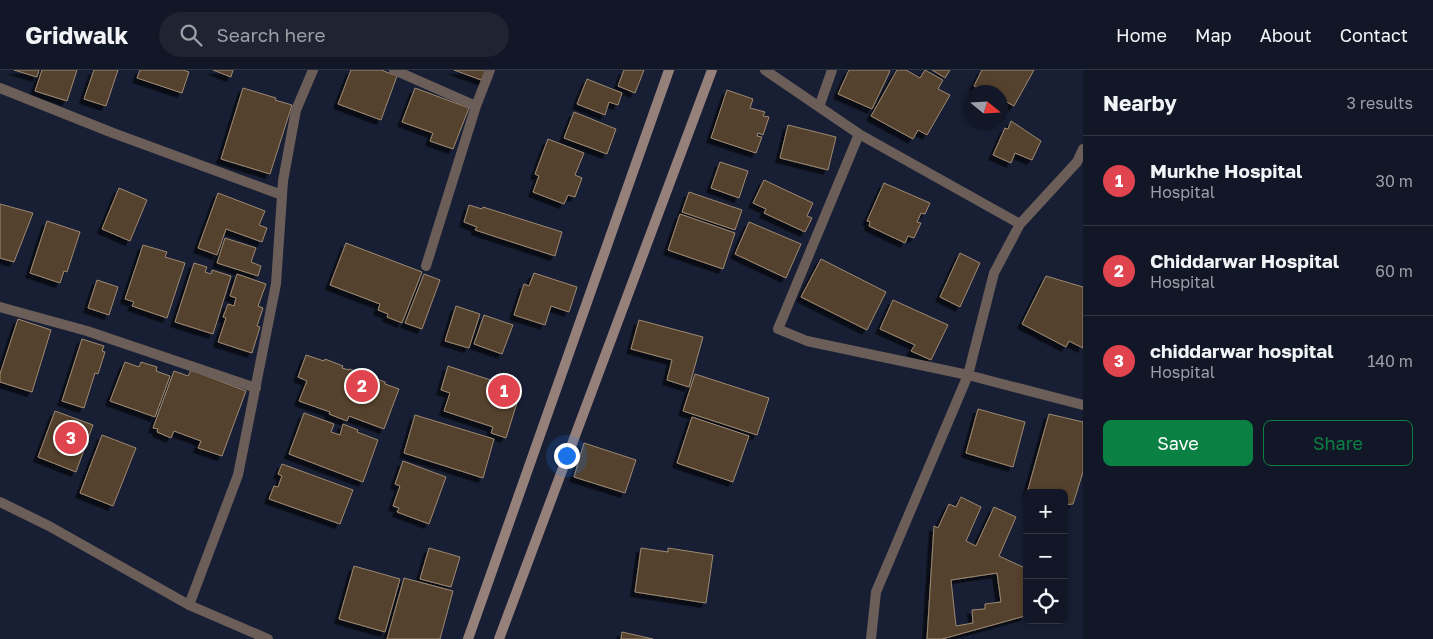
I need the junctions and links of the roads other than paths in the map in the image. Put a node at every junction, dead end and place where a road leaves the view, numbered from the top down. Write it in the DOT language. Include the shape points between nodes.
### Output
graph roads {
  1 [pos="313,70"];
  2 [pos="394,70"];
  3 [pos="490,70"];
  4 [pos="669,70"];
  5 [pos="712,70"];
  6 [pos="765,70"];
  7 [pos="832,70"];
  8 [pos="0,88"];
  9 [pos="476,106"];
  10 [pos="819,108"];
  11 [pos="859,134"];
  12 [pos="1083,149"];
  13 [pos="1080,164"];
  14 [pos="282,195"];
  15 [pos="1020,224"];
  16 [pos="426,266"];
  17 [pos="0,307"];
  18 [pos="968,376"];
  19 [pos="256,388"];
  20 [pos="1083,405"];
  21 [pos="0,502"];
  22 [pos="189,606"];
  23 [pos="268,639"];
  24 [pos="468,639"];
  25 [pos="499,639"];
  26 [pos="871,639"];
  1 -- 14 [label="street" via="296,110"];
  2 -- 9 [label="street"];
  3 -- 9 [label="street"];
  4 -- 24 [label="main road"];
  5 -- 25 [label="main road"];
  6 -- 10 [label="street"];
  7 -- 10 [label="street"];
  8 -- 14 [label="street"];
  9 -- 16 [label="street"];
  10 -- 11 [label="street"];
  11 -- 15 [label="street"];
  11 -- 18 [label="street" via="778,329 807,341"];
  12 -- 13 [label="street"];
  13 -- 15 [label="street"];
  14 -- 19 [label="street" via="276,284"];
  15 -- 18 [label="street" via="994,273"];
  17 -- 19 [label="street" via="87,331"];
  18 -- 20 [label="street"];
  18 -- 26 [label="street" via="876,592"];
  19 -- 22 [label="street" via="238,475"];
  21 -- 22 [label="street" via="49,526"];
  22 -- 23 [label="street"];
}
